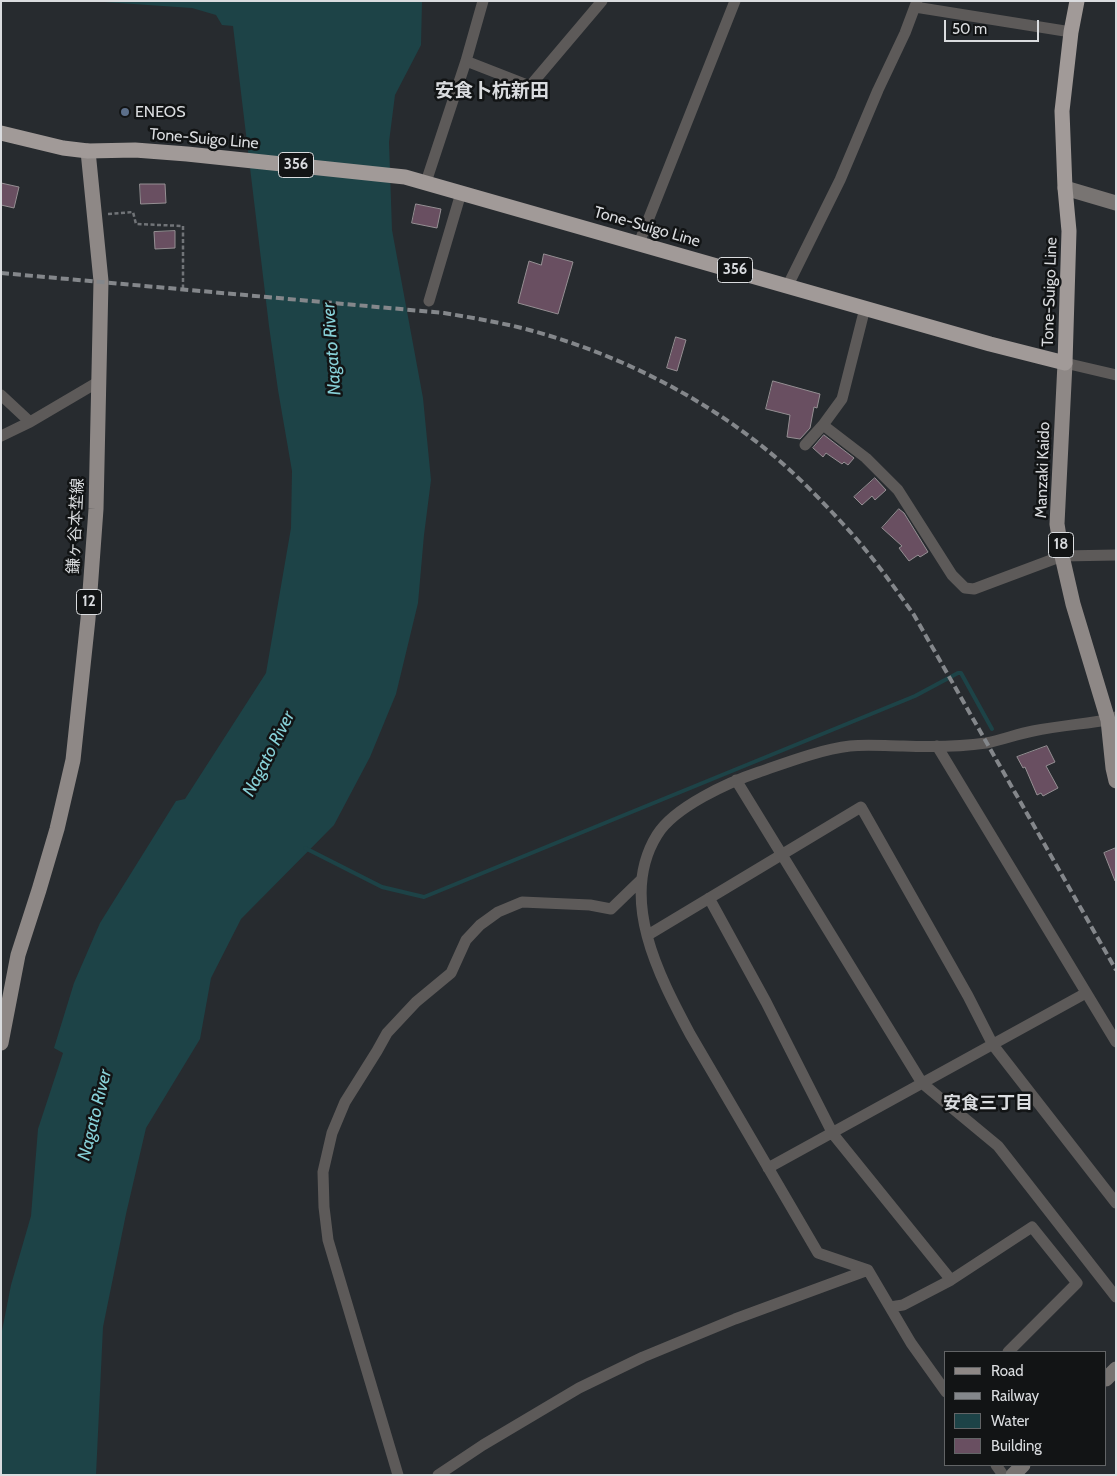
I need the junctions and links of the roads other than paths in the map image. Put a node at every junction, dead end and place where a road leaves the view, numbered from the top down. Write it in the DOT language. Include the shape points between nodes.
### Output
graph roads {
  1 [pos="483,1"];
  2 [pos="736,1"];
  3 [pos="1077,1"];
  4 [pos="601,2"];
  5 [pos="916,4"];
  6 [pos="1071,32"];
  7 [pos="466,61"];
  8 [pos="1,133"];
  9 [pos="88,151"];
  10 [pos="426,182"];
  11 [pos="1065,188"];
  12 [pos="461,192"];
  13 [pos="1116,203"];
  14 [pos="639,243"];
  15 [pos="788,285"];
  16 [pos="429,301"];
  17 [pos="865,308"];
  18 [pos="1065,363"];
  19 [pos="1116,375"];
  20 [pos="98,382"];
  21 [pos="1,395"];
  22 [pos="30,422"];
  23 [pos="822,425"];
  24 [pos="1,436"];
  25 [pos="805,445"];
  26 [pos="1116,555"];
  27 [pos="1062,556"];
  28 [pos="1112,719"];
  29 [pos="937,746"];
  30 [pos="736,780"];
  31 [pos="1116,781"];
  32 [pos="782,854"];
  33 [pos="642,879"];
  34 [pos="709,898"];
  35 [pos="648,935"];
  36 [pos="1086,993"];
  37 [pos="1116,1042"];
  38 [pos="1,1043"];
  39 [pos="993,1045"];
  40 [pos="922,1083"];
  41 [pos="832,1133"];
  42 [pos="768,1168"];
  43 [pos="1116,1203"];
  44 [pos="868,1270"];
  45 [pos="951,1280"];
  46 [pos="1116,1297"];
  47 [pos="890,1307"];
  48 [pos="1010,1351"];
  49 [pos="1116,1369"];
  50 [pos="1107,1378"];
  51 [pos="944,1388"];
  52 [pos="1022,1466"];
  53 [pos="398,1475"];
  54 [pos="438,1475"];
  55 [pos="1013,1475"];
  1 -- 7 [label="street"];
  2 -- 14 [label="street"];
  3 -- 6 [label="highway, Tone-Suigo Line"];
  4 -- 7 [label="street" via="530,86"];
  5 -- 6 [label="street"];
  5 -- 15 [label="street" via="840,180"];
  6 -- 11 [label="highway, Tone-Suigo Line" via="1062,111"];
  7 -- 10 [label="street"];
  8 -- 9 [label="highway, Tone-Suigo Line / 356"];
  9 -- 10 [label="highway, Tone-Suigo Line / 356" via="187,154 405,177"];
  9 -- 20 [label="main road, 鎌ヶ谷本埜線 / 12" via="101,281"];
  10 -- 12 [label="highway, Tone-Suigo Line / 356"];
  11 -- 13 [label="street"];
  11 -- 18 [label="highway, Tone-Suigo Line" via="1070,231"];
  12 -- 14 [label="highway, Tone-Suigo Line / 356"];
  12 -- 16 [label="street"];
  14 -- 15 [label="highway, Tone-Suigo Line / 356"];
  15 -- 17 [label="highway, Tone-Suigo Line / 356"];
  17 -- 18 [label="highway, Tone-Suigo Line / 356"];
  17 -- 23 [label="street" via="842,399"];
  18 -- 19 [label="street"];
  18 -- 27 [label="main road, Manzaki Kaido / 18" via="1057,524"];
  20 -- 22 [label="street"];
  20 -- 38 [label="main road, 鎌ヶ谷本埜線 / 12" via="96,509 73,760 54,838 18,955"];
  21 -- 22 [label="street"];
  22 -- 24 [label="street"];
  23 -- 25 [label="street"];
  23 -- 27 [label="street" via="866,458 898,490 952,574 965,588 974,589"];
  26 -- 27 [label="street"];
  27 -- 28 [label="main road, Manzaki Kaido / 18" via="1073,604"];
  28 -- 29 [label="street" via="1032,731 986,743"];
  28 -- 31 [label="main road, Manzaki Kaido / 18"];
  29 -- 30 [label="street" via="849,746"];
  29 -- 36 [label="street"];
  30 -- 32 [label="street"];
  30 -- 33 [label="street" via="698,800 658,833 648,852"];
  32 -- 34 [label="street"];
  32 -- 39 [label="street" via="861,807"];
  32 -- 40 [label="street"];
  33 -- 35 [label="street" via="640,895"];
  33 -- 53 [label="street" via="611,909 522,902 498,912 480,925 466,940 451,973 387,1032 345,1102 332,1133 322,1172 328,1240"];
  34 -- 35 [label="street"];
  34 -- 41 [label="street"];
  35 -- 42 [label="street" via="676,1007"];
  36 -- 37 [label="street"];
  36 -- 39 [label="street"];
  39 -- 40 [label="street"];
  39 -- 43 [label="street"];
  40 -- 41 [label="street"];
  40 -- 46 [label="street" via="998,1146"];
  41 -- 42 [label="street"];
  41 -- 45 [label="street"];
  42 -- 44 [label="street" via="818,1253"];
  44 -- 47 [label="street"];
  44 -- 54 [label="street" via="635,1361 579,1388"];
  45 -- 47 [label="street" via="903,1305"];
  45 -- 48 [label="street" via="1032,1227 1076,1283"];
  47 -- 51 [label="street" via="911,1343"];
  49 -- 50 [label="street"];
  52 -- 55 [label="street"];
}
